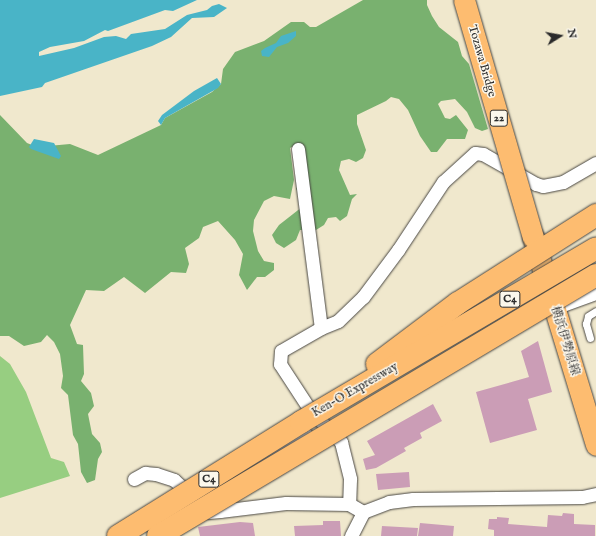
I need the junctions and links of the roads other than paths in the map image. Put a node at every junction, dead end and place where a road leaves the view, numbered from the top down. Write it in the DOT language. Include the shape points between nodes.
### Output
graph roads {
  1 [pos="464,0"];
  2 [pos="298,149"];
  3 [pos="596,163"];
  4 [pos="596,215"];
  5 [pos="533,237"];
  6 [pos="596,248"];
  7 [pos="596,275"];
  8 [pos="596,292"];
  9 [pos="555,308"];
  10 [pos="596,311"];
  11 [pos="321,328"];
  12 [pos="590,338"];
  13 [pos="301,422"];
  14 [pos="325,425"];
  15 [pos="313,443"];
  16 [pos="596,445"];
  17 [pos="134,479"];
  18 [pos="596,494"];
  19 [pos="195,499"];
  20 [pos="349,504"];
  21 [pos="363,512"];
  22 [pos="118,536"];
  23 [pos="133,536"];
  24 [pos="158,536"];
  25 [pos="351,536"];
  1 -- 5 [label="main road, Tozawa Bridge / 22, bridge"];
  2 -- 11 [label="street"];
  3 -- 11 [label="street" via="563,182 543,186 483,154 474,154 443,182 363,297 338,320"];
  4 -- 13 [label="highway, bridge" via="437,317"];
  5 -- 9 [label="main road, 横浜伊勢原線 / 22"];
  6 -- 13 [label="highway, Ken-O Expressway / C4, bridge"];
  7 -- 15 [label="highway, Ken-O Expressway / C4, bridge"];
  8 -- 9 [label="street"];
  8 -- 15 [label="highway, bridge" via="537,320"];
  9 -- 14 [label="street" via="481,341"];
  9 -- 16 [label="main road, 横浜伊勢原線 / 22"];
  10 -- 12 [label="lane" via="588,316 586,324"];
  11 -- 14 [label="street" via="281,351 280,364 310,410"];
  13 -- 22 [label="highway, Ken-O Expressway / C4, bridge"];
  14 -- 19 [label="street"];
  14 -- 20 [label="street" via="341,442 350,479"];
  15 -- 24 [label="highway, Ken-O Expressway / C4, bridge"];
  17 -- 19 [label="street" via="145,473 156,474 174,480"];
  18 -- 21 [label="street" via="582,497 413,499 389,502"];
  19 -- 20 [label="street" via="209,512 286,503"];
  19 -- 23 [label="street"];
  20 -- 21 [label="street"];
  21 -- 25 [label="street"];
}
